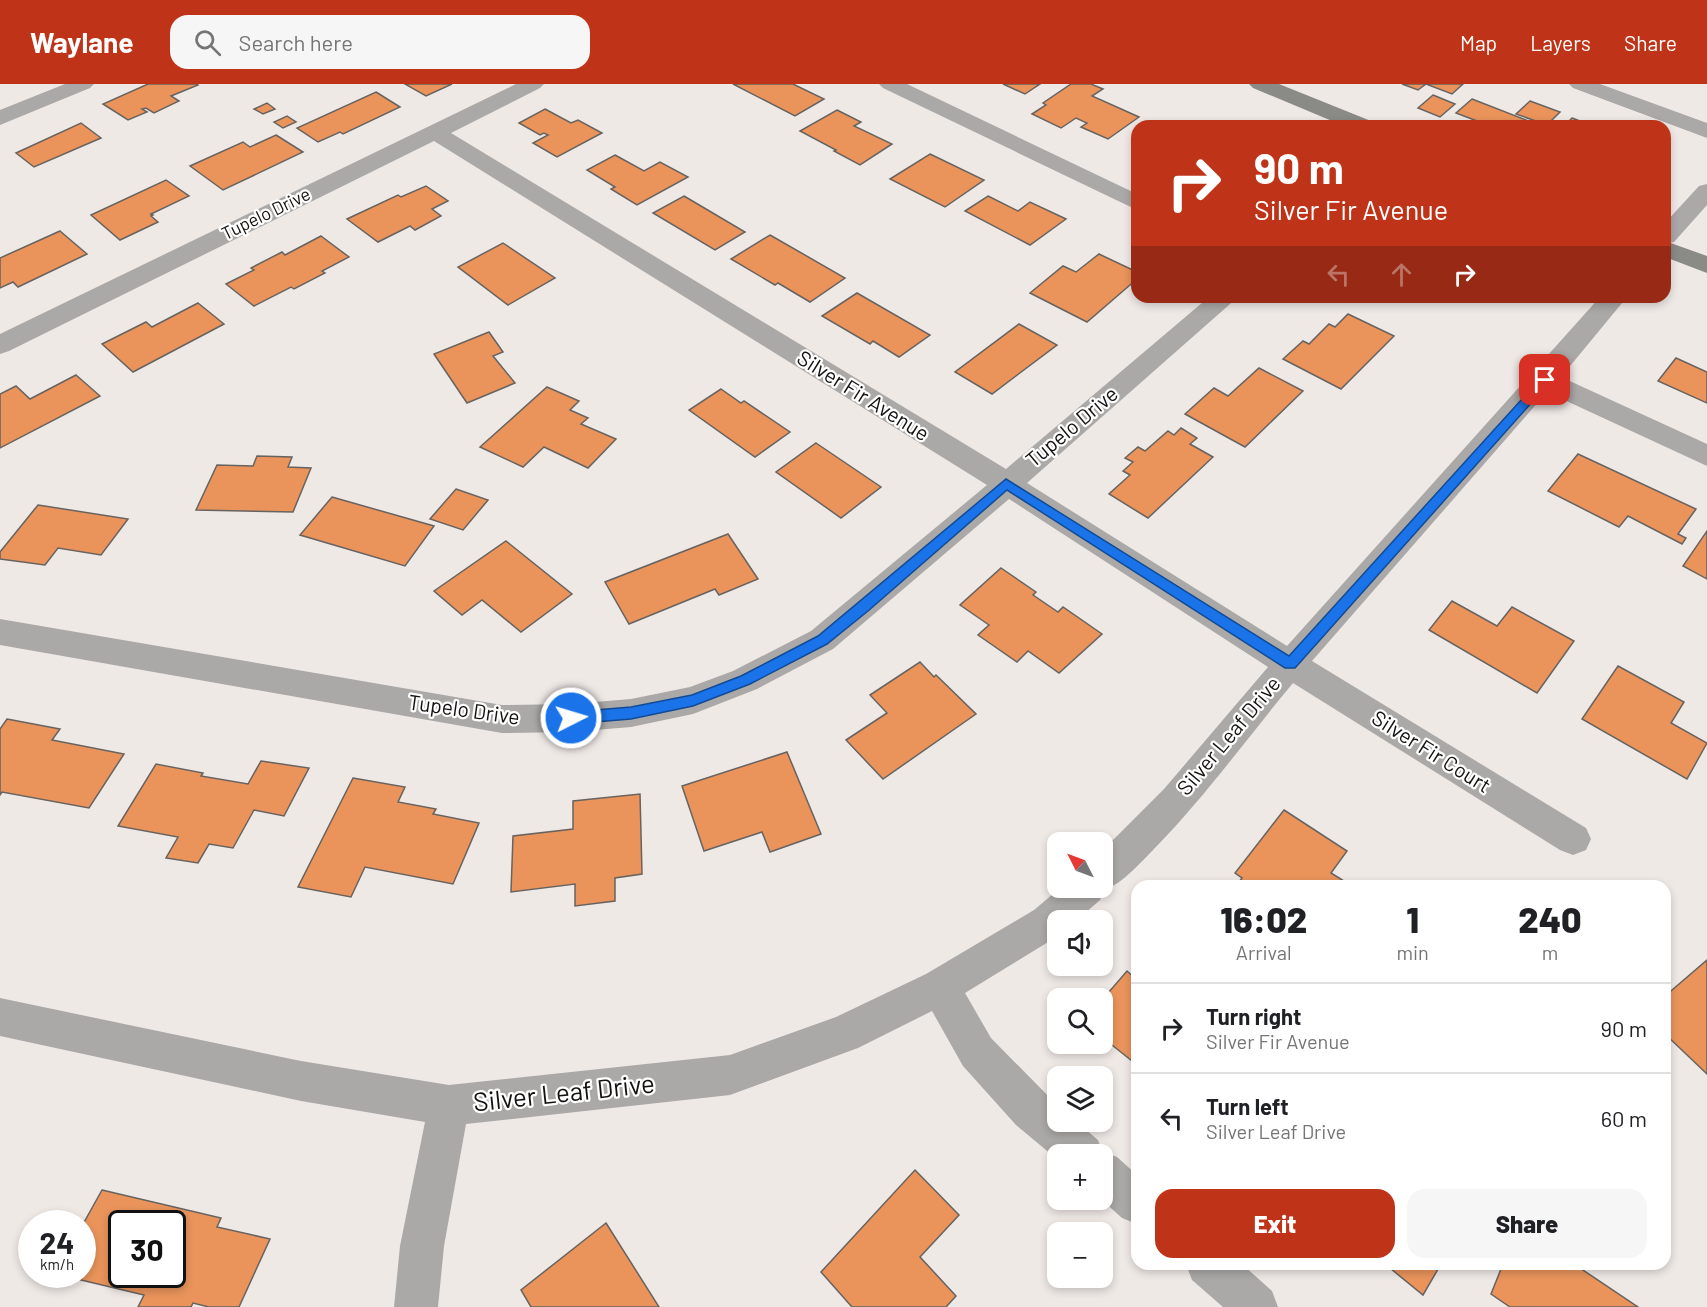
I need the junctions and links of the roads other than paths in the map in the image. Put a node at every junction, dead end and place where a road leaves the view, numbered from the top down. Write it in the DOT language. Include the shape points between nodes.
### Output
graph roads {
  1 [pos="83,84"];
  2 [pos="533,84"];
  3 [pos="890,84"];
  4 [pos="1260,84"];
  5 [pos="1580,84"];
  6 [pos="0,118"];
  7 [pos="1348,120"];
  8 [pos="1707,131"];
  9 [pos="434,132"];
  10 [pos="1707,191"];
  11 [pos="1131,200"];
  12 [pos="1671,230"];
  13 [pos="1671,250"];
  14 [pos="1707,265"];
  15 [pos="1218,303"];
  16 [pos="1609,303"];
  17 [pos="0,345"];
  18 [pos="1545,380"];
  19 [pos="1707,456"];
  20 [pos="1006,483"];
  21 [pos="0,632"];
  22 [pos="1290,664"];
  23 [pos="1573,839"];
  24 [pos="1113,865"];
  25 [pos="1075,898"];
  26 [pos="940,987"];
  27 [pos="0,1017"];
  28 [pos="449,1105"];
  29 [pos="1070,1144"];
  30 [pos="1113,1182"];
  31 [pos="1131,1198"];
  32 [pos="1215,1270"];
  33 [pos="416,1307"];
  34 [pos="1256,1307"];
  1 -- 6 [label="street"];
  2 -- 9 [label="street, Tupelo Drive"];
  3 -- 11 [label="street"];
  4 -- 7 [label="main road"];
  5 -- 8 [label="street"];
  9 -- 17 [label="street, Tupelo Drive"];
  9 -- 20 [label="street, Silver Fir Avenue"];
  10 -- 12 [label="street"];
  13 -- 14 [label="main road"];
  15 -- 20 [label="street, Tupelo Drive"];
  16 -- 18 [label="street, Silver Leaf Drive"];
  18 -- 19 [label="street"];
  18 -- 22 [label="street, Silver Leaf Drive"];
  20 -- 21 [label="street, Tupelo Drive" via="822,640 746,680 693,700 631,713 502,719"];
  20 -- 22 [label="street, Silver Fir Avenue"];
  22 -- 23 [label="street, Silver Fir Court"];
  22 -- 24 [label="street, Silver Leaf Drive" via="1135,847"];
  25 -- 26 [label="street, Silver Leaf Drive" via="1047,922"];
  26 -- 28 [label="street, Silver Leaf Drive" via="844,1034 730,1075"];
  26 -- 29 [label="street" via="977,1052 1031,1110"];
  27 -- 28 [label="street, Silver Leaf Drive" via="301,1081"];
  28 -- 33 [label="street" via="422,1246"];
  30 -- 31 [label="street"];
  32 -- 34 [label="street"];
}
